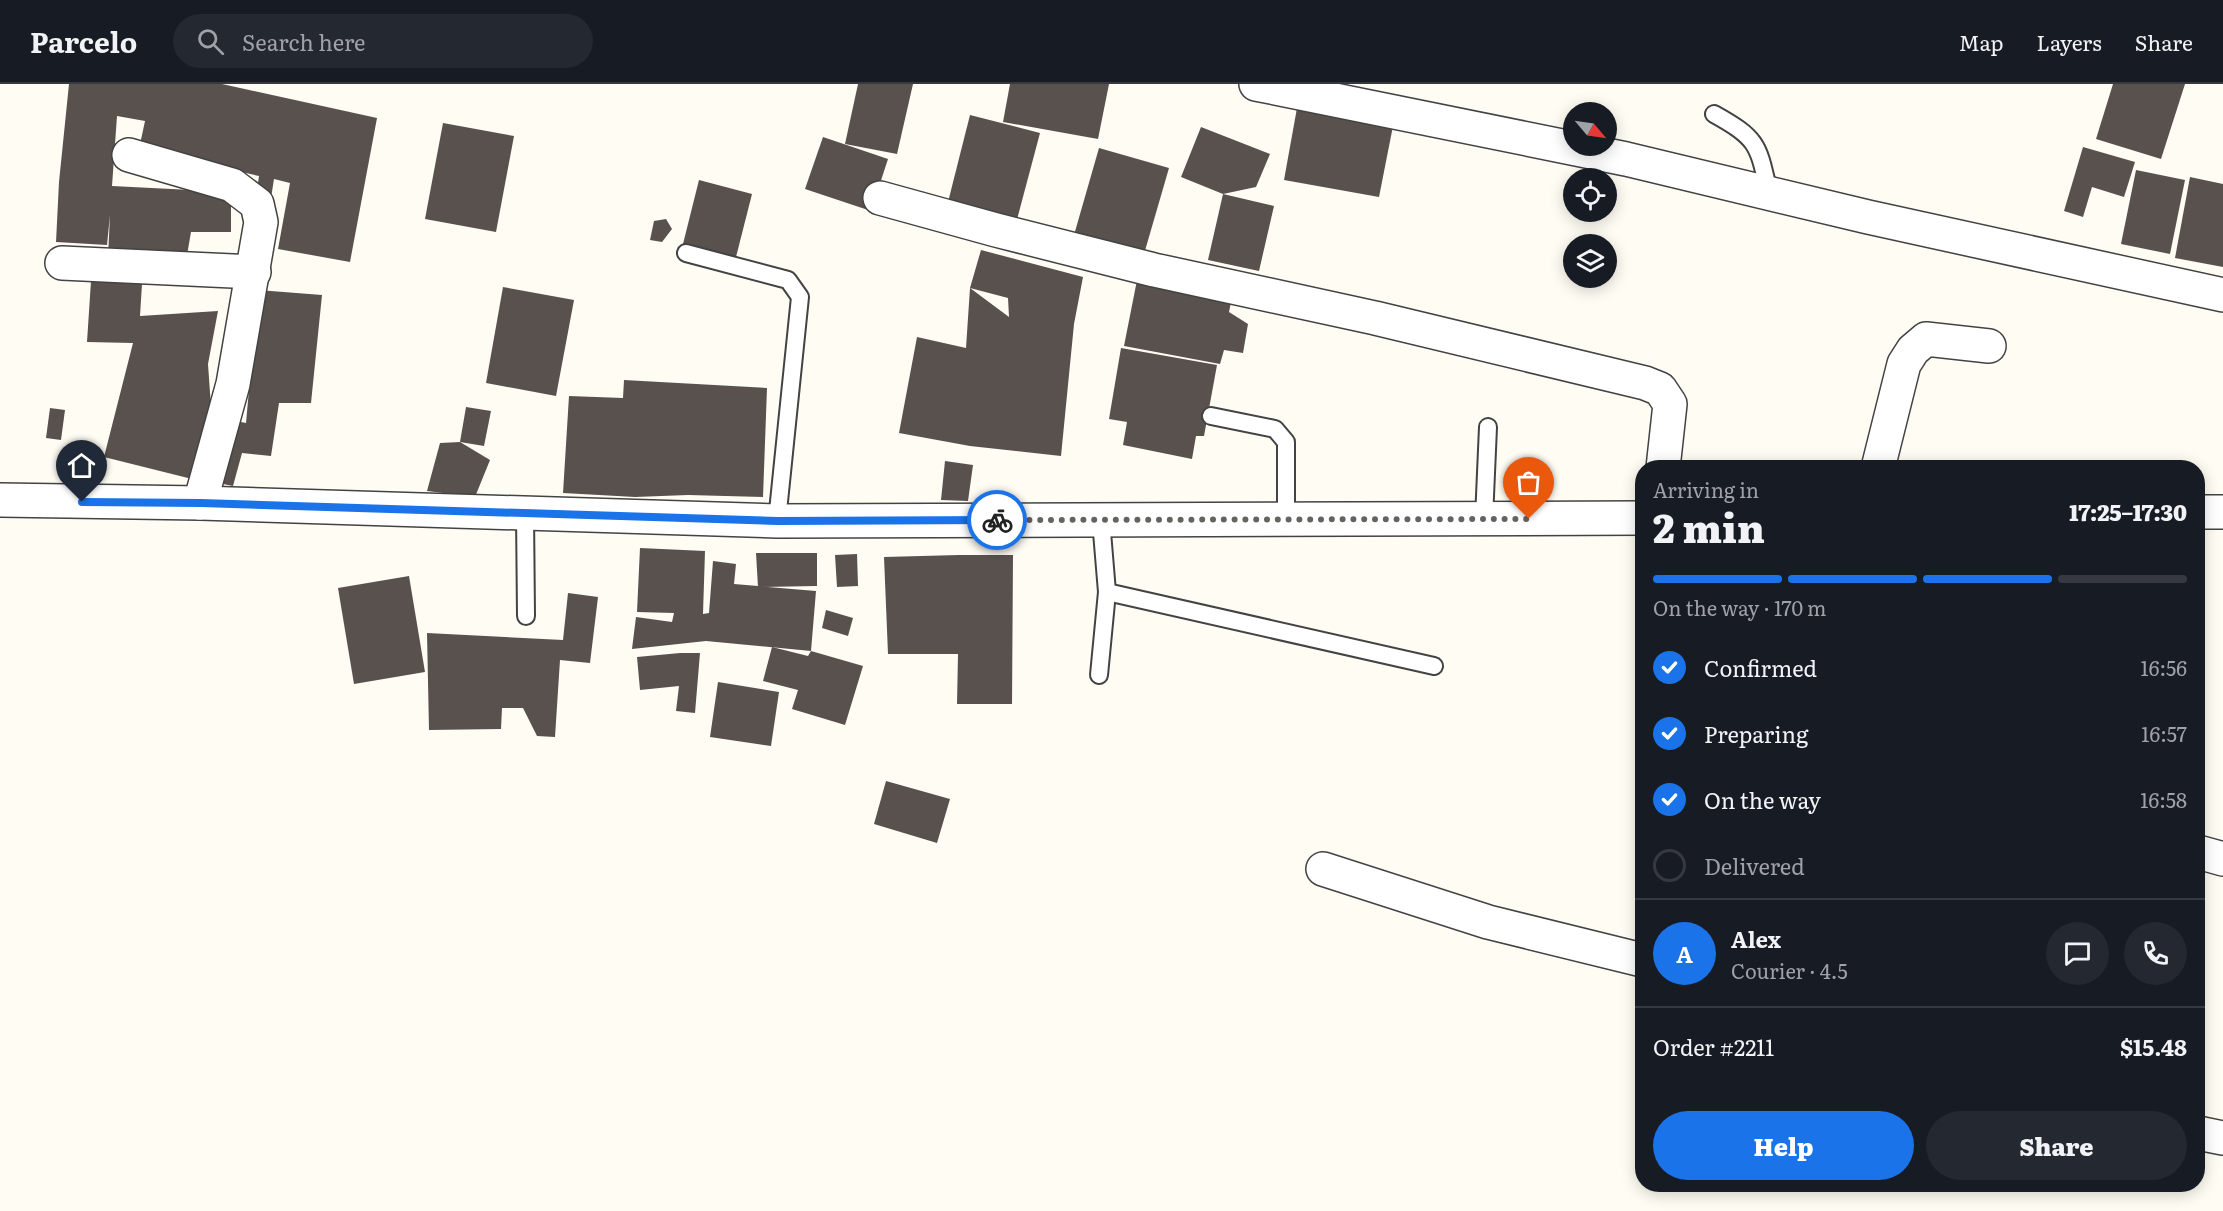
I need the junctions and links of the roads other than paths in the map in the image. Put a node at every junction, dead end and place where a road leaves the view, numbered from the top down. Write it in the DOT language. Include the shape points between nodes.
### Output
graph roads {
  1 [pos="1256,84"];
  2 [pos="1714,114"];
  3 [pos="129,156"];
  4 [pos="1770,194"];
  5 [pos="880,198"];
  6 [pos="686,253"];
  7 [pos="62,263"];
  8 [pos="254,272"];
  9 [pos="2223,295"];
  10 [pos="1989,346"];
  11 [pos="1211,416"];
  12 [pos="1488,427"];
  13 [pos="1664,460"];
  14 [pos="1880,460"];
  15 [pos="0,501"];
  16 [pos="201,503"];
  17 [pos="2205,512"];
  18 [pos="2223,512"];
  19 [pos="525,513"];
  20 [pos="1635,518"];
  21 [pos="1287,519"];
  22 [pos="1484,519"];
  23 [pos="1101,520"];
  24 [pos="777,521"];
  25 [pos="1107,592"];
  26 [pos="526,616"];
  27 [pos="1434,666"];
  28 [pos="1099,675"];
  29 [pos="2205,854"];
  30 [pos="2223,859"];
  31 [pos="1323,869"];
  32 [pos="1635,958"];
  33 [pos="2205,1134"];
  34 [pos="2223,1138"];
  1 -- 4 [label="street" via="1626,159"];
  2 -- 4 [label="lane" via="1753,140"];
  3 -- 8 [label="street" via="232,185 257,204 261,222"];
  4 -- 9 [label="street"];
  5 -- 13 [label="street" via="1154,270 1645,383 1660,389 1670,404"];
  6 -- 24 [label="lane" via="788,280 800,297"];
  7 -- 8 [label="street"];
  8 -- 16 [label="street" via="233,384"];
  10 -- 14 [label="street" via="1926,339 1913,350 1904,364"];
  11 -- 21 [label="lane" via="1275,429 1286,442"];
  12 -- 22 [label="lane"];
  15 -- 16 [label="street"];
  16 -- 19 [label="street"];
  17 -- 18 [label="street"];
  19 -- 24 [label="street"];
  19 -- 26 [label="lane"];
  20 -- 22 [label="street"];
  21 -- 22 [label="street"];
  21 -- 23 [label="street"];
  23 -- 24 [label="street"];
  23 -- 25 [label="lane"];
  25 -- 27 [label="lane"];
  25 -- 28 [label="lane"];
  29 -- 30 [label="street"];
  31 -- 32 [label="street" via="1488,922"];
  33 -- 34 [label="street"];
}
